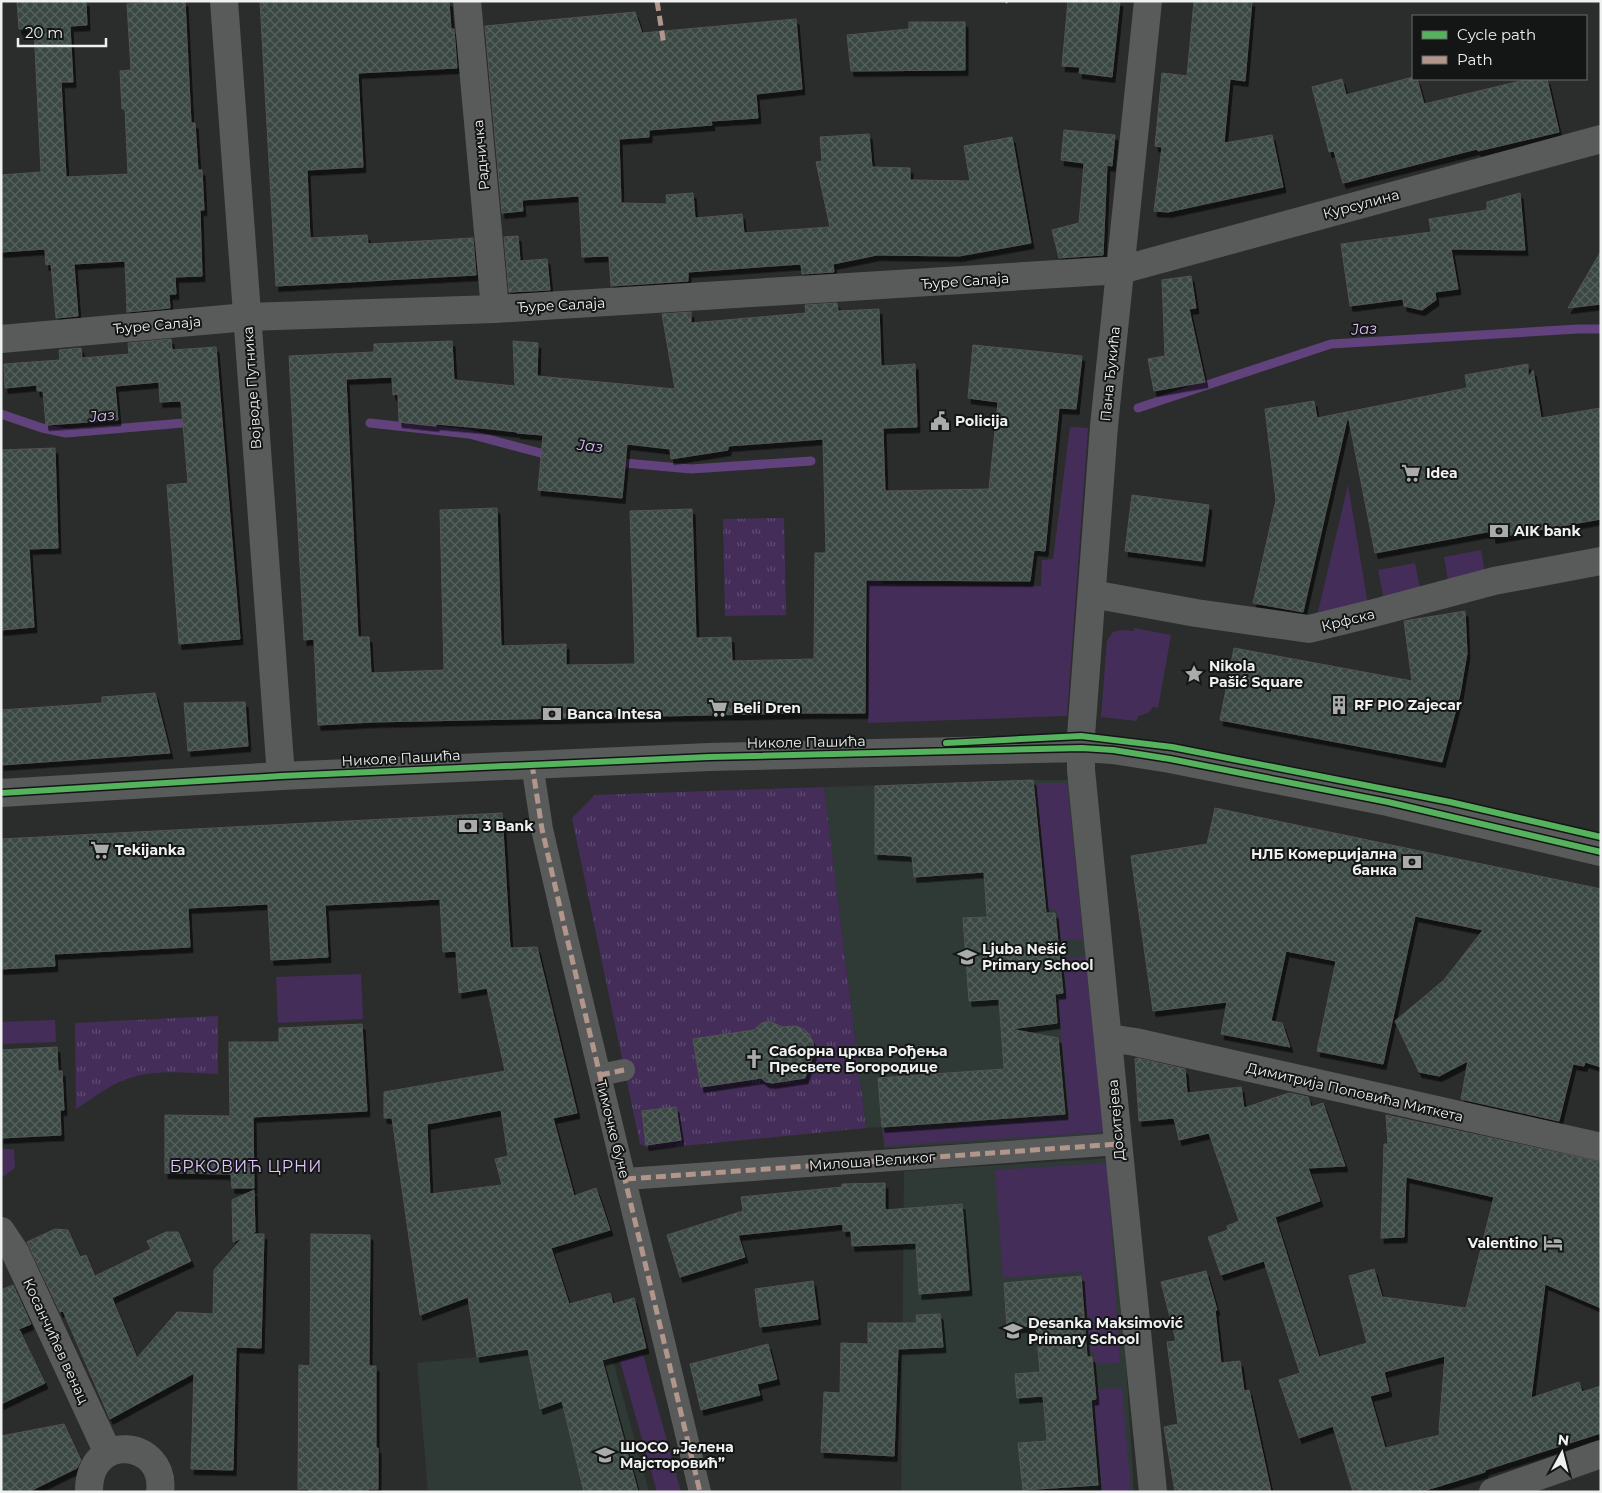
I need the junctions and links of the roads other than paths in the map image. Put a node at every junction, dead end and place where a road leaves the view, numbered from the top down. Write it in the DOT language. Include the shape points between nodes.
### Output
graph roads {
  1 [pos="224,1"];
  2 [pos="467,1"];
  3 [pos="1148,1"];
  4 [pos="1601,139"];
  5 [pos="1121,270"];
  6 [pos="495,309"];
  7 [pos="247,317"];
  8 [pos="1,339"];
  9 [pos="1601,561"];
  10 [pos="1092,594"];
  11 [pos="1082,748"];
  12 [pos="532,764"];
  13 [pos="281,776"];
  14 [pos="1,793"];
  15 [pos="1601,852"];
  16 [pos="1109,1038"];
  17 [pos="624,1070"];
  18 [pos="600,1075"];
  19 [pos="1119,1144"];
  20 [pos="1601,1147"];
  21 [pos="626,1179"];
  22 [pos="1,1231"];
  23 [pos="108,1453"];
  24 [pos="1601,1454"];
  25 [pos="163,1491"];
  26 [pos="89,1492"];
  27 [pos="700,1492"];
  28 [pos="1153,1492"];
  29 [pos="1493,1492"];
  1 -- 7 [label="street, Војводе Путника"];
  2 -- 6 [label="street, Радничка"];
  3 -- 5 [label="street, Пана Ђукића"];
  4 -- 5 [label="street, Курсулина"];
  5 -- 6 [label="street, Ђуре Салаја"];
  5 -- 10 [label="street, Пана Ђукића" via="1104,426"];
  6 -- 7 [label="street, Ђуре Салаја"];
  7 -- 8 [label="street, Ђуре Салаја"];
  7 -- 13 [label="street, Војводе Путника"];
  9 -- 10 [label="street, Крфска" via="1494,581 1309,629"];
  10 -- 11 [label="street, Пана Ђукића"];
  11 -- 12 [label="street, Николе Пашића"];
  11 -- 15 [label="street, Николе Пашића" via="1170,759 1388,802"];
  11 -- 16 [label="street, Доситејева" via="1081,770"];
  12 -- 13 [label="street, Николе Пашића"];
  12 -- 18 [label="street, Тимочке буне" via="542,829"];
  13 -- 14 [label="street, Николе Пашића"];
  16 -- 19 [label="street, Доситејева"];
  16 -- 20 [label="street, Димитрија Поповића Миткета"];
  17 -- 18 [label="street"];
  18 -- 21 [label="street, Тимочке буне"];
  19 -- 21 [label="street, Милоша Великог"];
  19 -- 28 [label="street, Доситејева"];
  21 -- 27 [label="street, Тимочке буне"];
  22 -- 23 [label="street, Косанчићев венац" via="15,1252"];
  23 -- 25 [label="street" via="130,1449 142,1454 158,1470"];
  23 -- 26 [label="street" via="92,1469"];
  24 -- 29 [label="street"];
}
